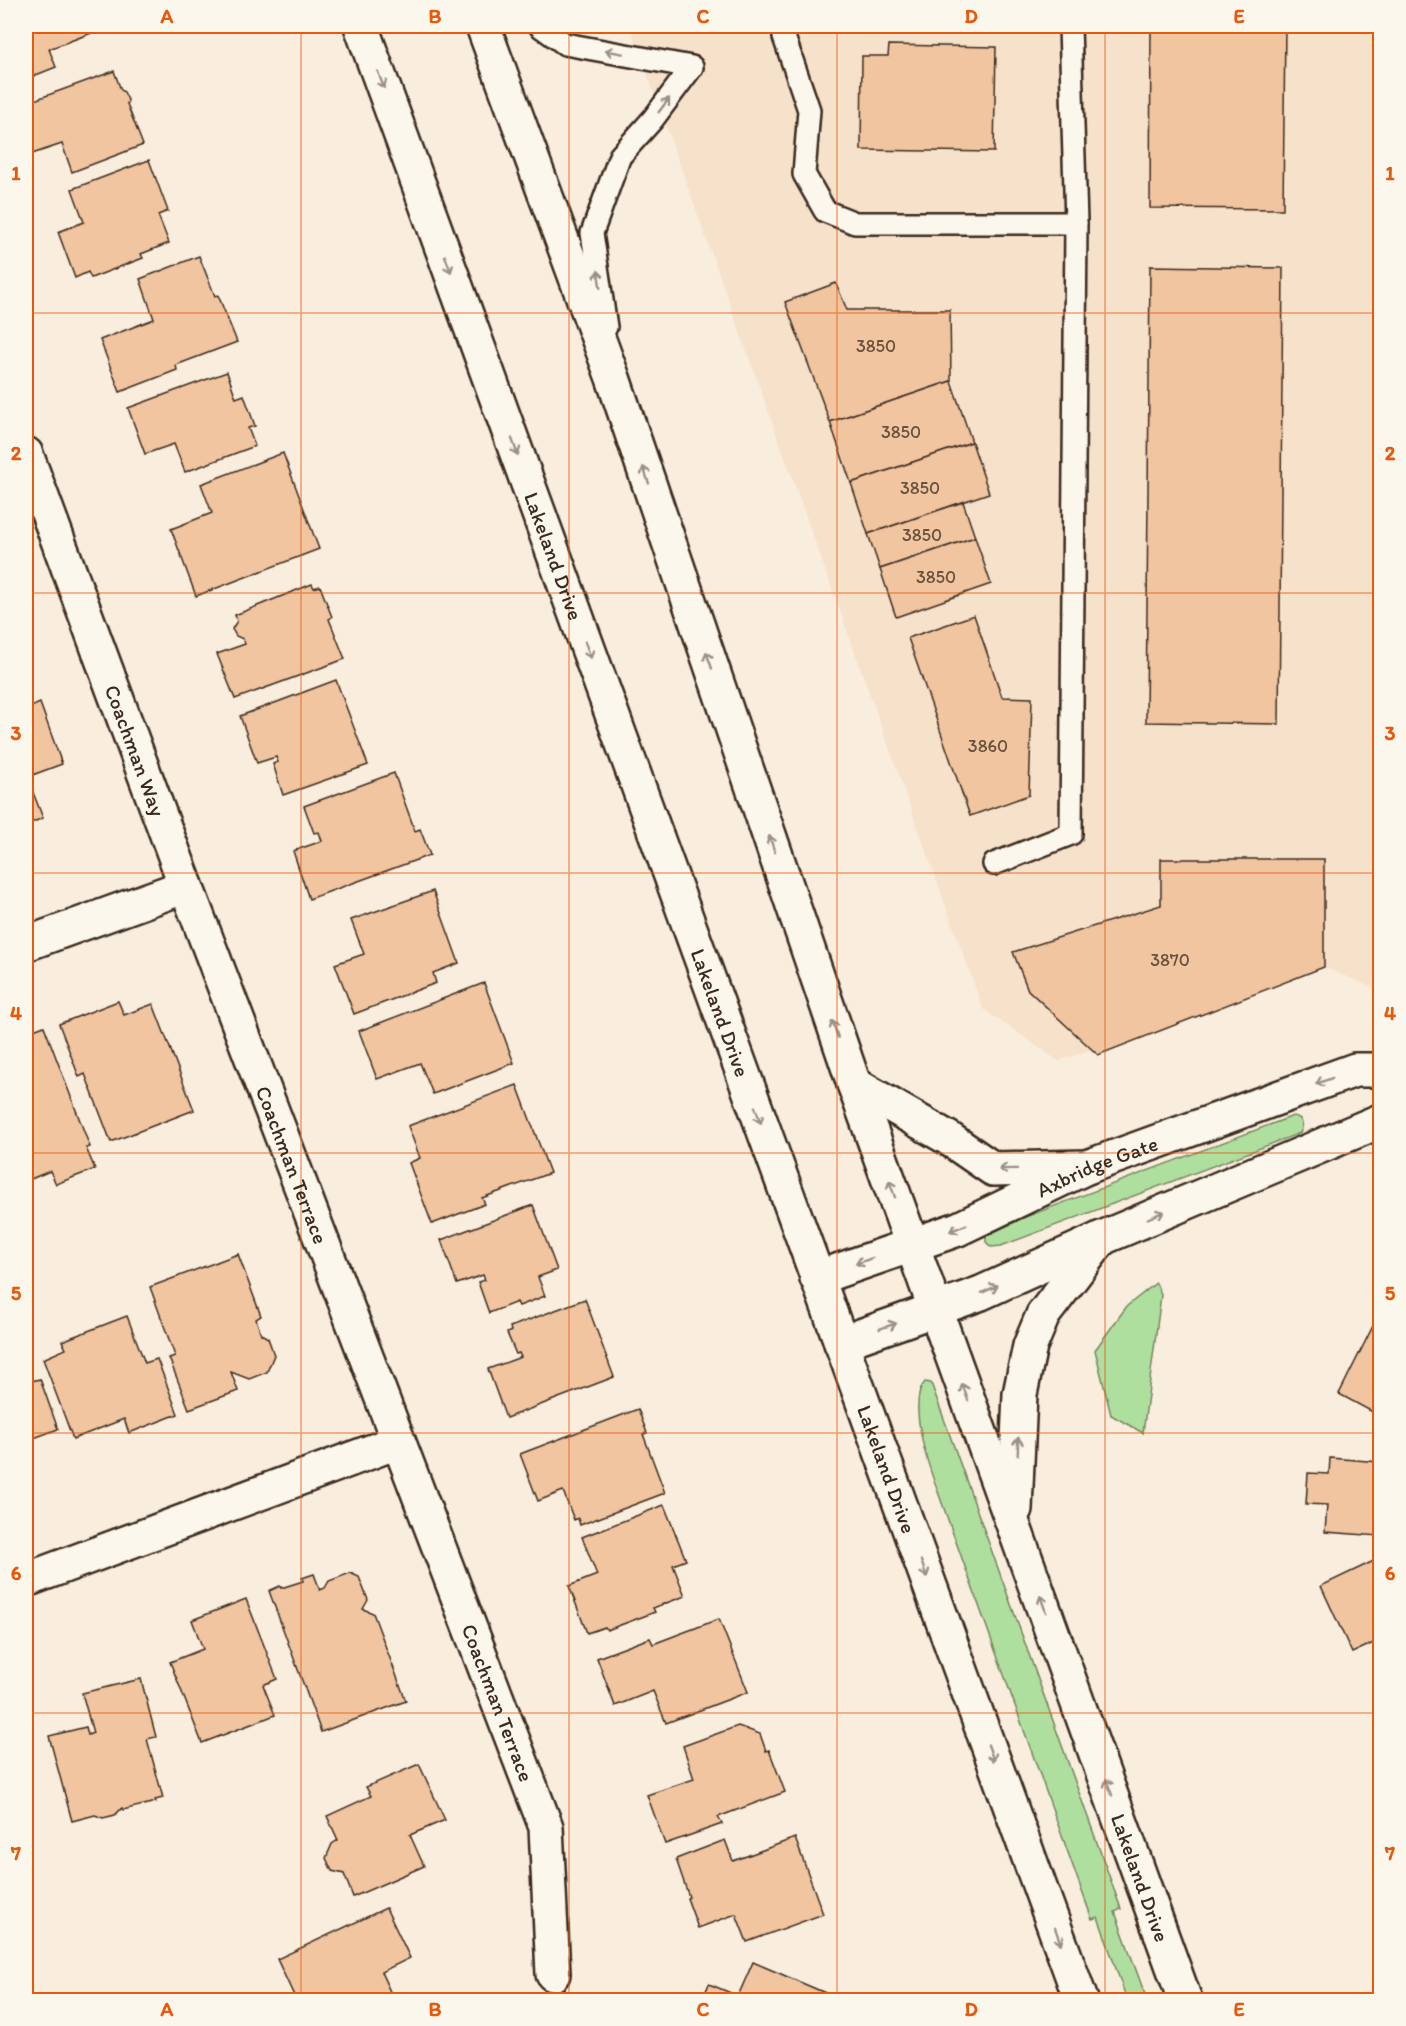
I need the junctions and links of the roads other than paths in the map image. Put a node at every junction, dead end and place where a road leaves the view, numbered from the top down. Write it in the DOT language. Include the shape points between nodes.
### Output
graph roads {
  1 [pos="361,26"];
  2 [pos="483,26"];
  3 [pos="540,26"];
  4 [pos="784,26"];
  5 [pos="1070,26"];
  6 [pos="1076,223"];
  7 [pos="613,378"];
  8 [pos="26,454"];
  9 [pos="994,864"];
  10 [pos="186,886"];
  11 [pos="26,944"];
  12 [pos="1380,1070"];
  13 [pos="854,1084"];
  14 [pos="1380,1121"];
  15 [pos="1087,1167"];
  16 [pos="1102,1238"];
  17 [pos="912,1244"];
  18 [pos="817,1278"];
  19 [pos="936,1310"];
  20 [pos="841,1343"];
  21 [pos="397,1442"];
  22 [pos="1014,1526"];
  23 [pos="26,1580"];
  24 [pos="553,1974"];
  25 [pos="1081,2001"];
  26 [pos="1185,2001"];
  1 -- 18 [label="main road, Lakeland Drive, one-way"];
  2 -- 7 [label="main road, Lakeland Drive"];
  7 -- 3 [label="lane, one-way" via="592,233 620,156 692,67 565,44"];
  4 -- 6 [label="lane" via="784,37 809,110 804,174 825,211 855,223"];
  5 -- 6 [label="lane"];
  6 -- 9 [label="lane" via="1071,834"];
  13 -- 7 [label="main road, Lakeland Drive, one-way"];
  8 -- 10 [label="main road, Coachman Way"];
  10 -- 11 [label="main road"];
  10 -- 21 [label="main road, Coachman Terrace"];
  12 -- 15 [label="main road, Axbridge Gate, one-way" via="1355,1070"];
  15 -- 13 [label="main road, one-way" via="993,1169"];
  17 -- 13 [label="main road, Lakeland Drive, one-way"];
  16 -- 14 [label="main road, one-way"];
  15 -- 17 [label="main road, Axbridge Gate, one-way" via="958,1229"];
  19 -- 16 [label="main road, one-way"];
  22 -- 16 [label="main road, one-way" via="1020,1394 1030,1346 1043,1315"];
  17 -- 18 [label="main road, Axbridge Gate, one-way"];
  17 -- 19 [label="main road, Lakeland Drive"];
  18 -- 20 [label="main road, Lakeland Drive"];
  20 -- 19 [label="main road, one-way"];
  22 -- 19 [label="main road, Lakeland Drive, one-way"];
  20 -- 25 [label="main road, Lakeland Drive, one-way"];
  21 -- 23 [label="main road"];
  21 -- 24 [label="main road, Coachman Terrace" via="546,1827"];
  26 -- 22 [label="main road, Lakeland Drive, one-way"];
}
